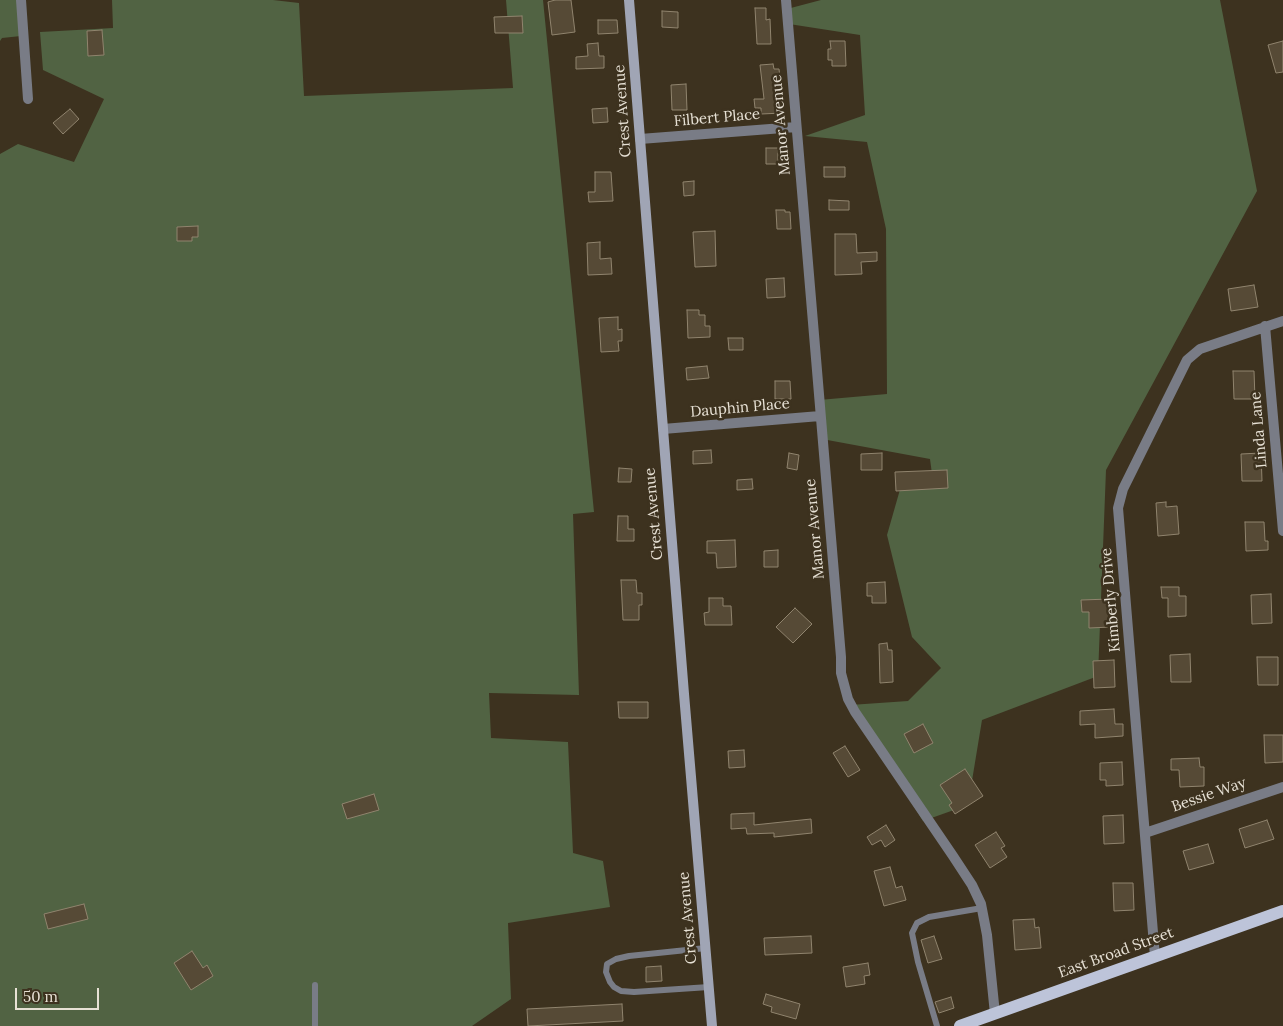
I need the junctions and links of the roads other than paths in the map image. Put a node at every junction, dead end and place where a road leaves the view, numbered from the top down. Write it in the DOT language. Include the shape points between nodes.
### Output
graph roads {
  1 [pos="21,0"];
  2 [pos="629,0"];
  3 [pos="786,0"];
  4 [pos="28,99"];
  5 [pos="796,127"];
  6 [pos="640,139"];
  7 [pos="1283,321"];
  8 [pos="1266,326"];
  9 [pos="820,416"];
  10 [pos="662,429"];
  11 [pos="1283,531"];
  12 [pos="1283,786"];
  13 [pos="1145,833"];
  14 [pos="982,908"];
  15 [pos="1283,911"];
  16 [pos="706,948"];
  17 [pos="1155,957"];
  18 [pos="315,985"];
  19 [pos="709,988"];
  20 [pos="995,1014"];
  21 [pos="315,1026"];
  22 [pos="712,1026"];
  23 [pos="937,1026"];
  24 [pos="960,1026"];
  1 -- 4 [label="street"];
  2 -- 6 [label="street, Crest Avenue"];
  3 -- 5 [label="street, Manor Avenue"];
  5 -- 6 [label="street, Filbert Place"];
  5 -- 9 [label="street, Manor Avenue"];
  6 -- 10 [label="street, Crest Avenue"];
  7 -- 8 [label="street, Kimberly Drive"];
  8 -- 11 [label="street, Linda Lane"];
  8 -- 13 [label="street, Kimberly Drive" via="1200,349 1187,360 1123,489 1118,508"];
  9 -- 10 [label="street, Dauphin Place"];
  9 -- 14 [label="street, Manor Avenue" via="841,674 848,699 972,885"];
  10 -- 16 [label="street, Crest Avenue"];
  12 -- 13 [label="street, Bessie Way"];
  13 -- 17 [label="street, Kimberly Drive"];
  14 -- 20 [label="street, Manor Avenue"];
  14 -- 23 [label="lane" via="929,918 917,923 912,933"];
  15 -- 17 [label="main road, East Broad Street"];
  16 -- 19 [label="street, Crest Avenue"];
  16 -- 19 [label="lane" via="616,959 607,964 606,972 610,982 621,991"];
  17 -- 20 [label="main road, East Broad Street"];
  18 -- 21 [label="lane"];
  19 -- 22 [label="street, Crest Avenue"];
  20 -- 24 [label="main road, East Broad Street"];
}
